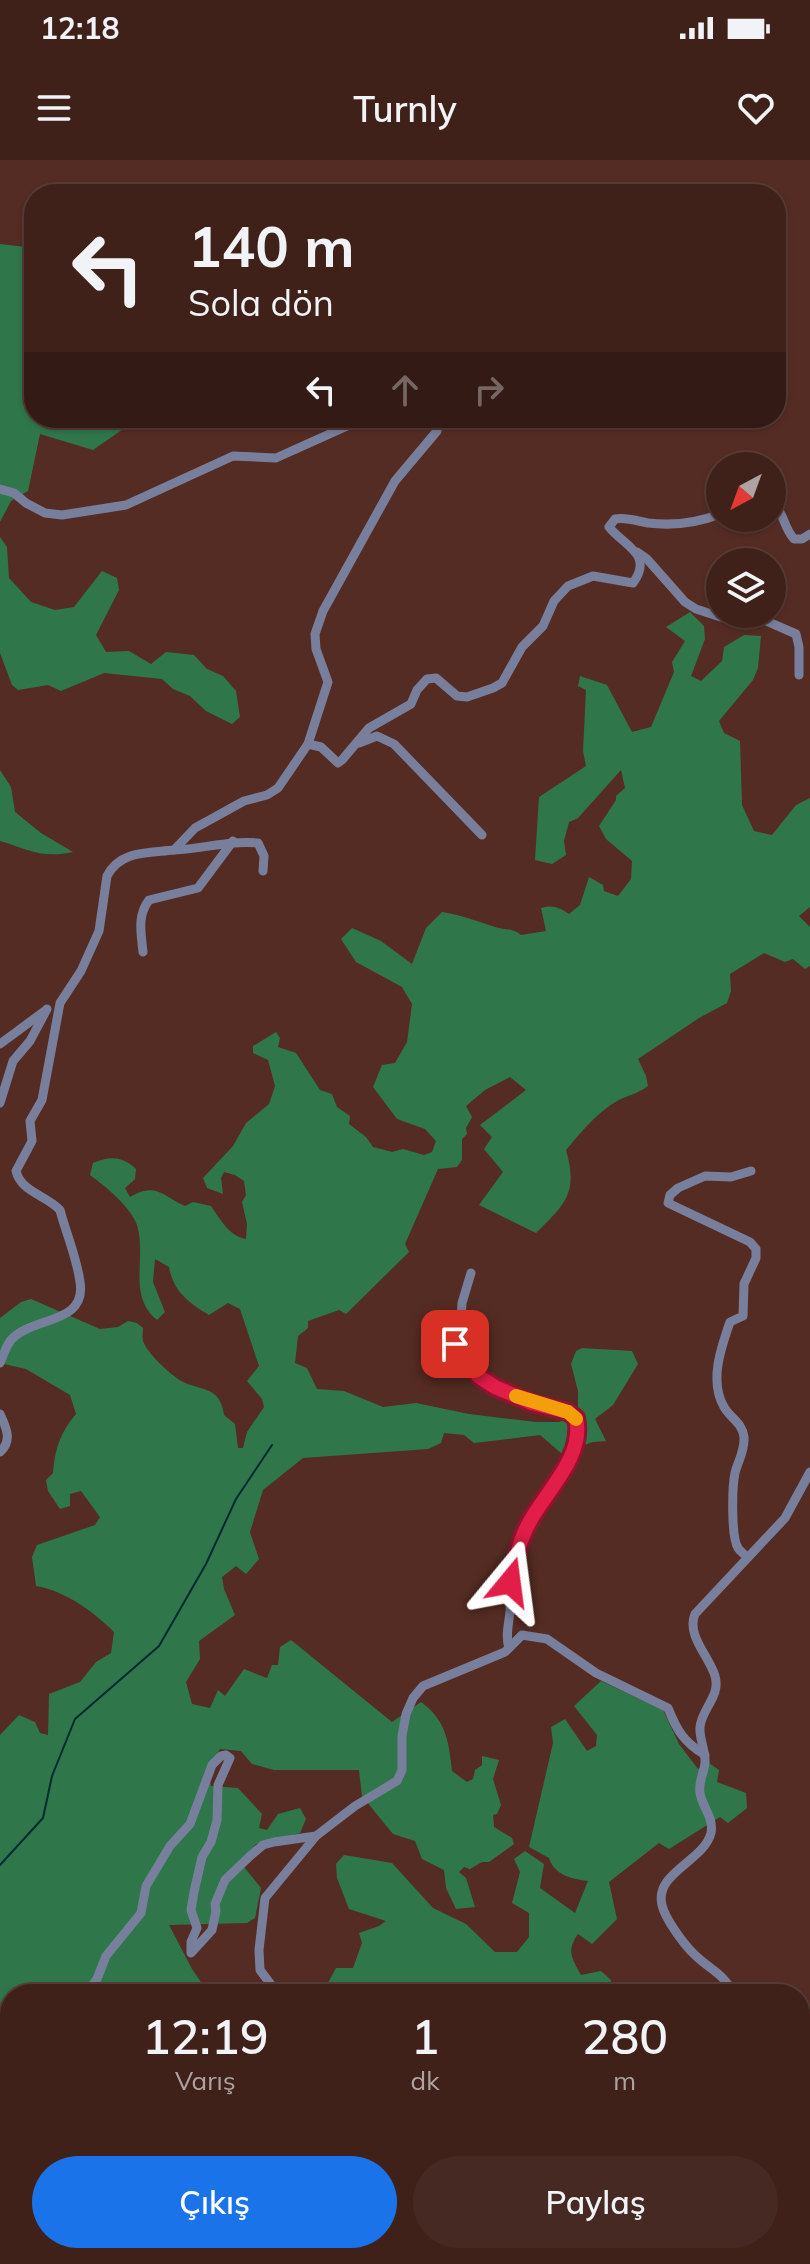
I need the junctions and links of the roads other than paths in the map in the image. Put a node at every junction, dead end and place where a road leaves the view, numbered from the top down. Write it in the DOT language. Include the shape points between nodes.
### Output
graph roads {
  1 [pos="343,428"];
  2 [pos="437,428"];
  3 [pos="0,489"];
  4 [pos="706,519"];
  5 [pos="786,527"];
  6 [pos="810,534"];
  7 [pos="637,552"];
  8 [pos="799,675"];
  9 [pos="308,744"];
  10 [pos="355,745"];
  11 [pos="482,835"];
  12 [pos="233,841"];
  13 [pos="174,850"];
  14 [pos="263,871"];
  15 [pos="143,952"];
  16 [pos="60,1003"];
  17 [pos="47,1009"];
  18 [pos="0,1044"];
  19 [pos="0,1103"];
  20 [pos="751,1171"];
  21 [pos="471,1273"];
  22 [pos="0,1363"];
  23 [pos="0,1414"];
  24 [pos="0,1452"];
  25 [pos="810,1472"];
  26 [pos="747,1557"];
  27 [pos="509,1648"];
  28 [pos="705,1755"];
  29 [pos="316,1836"];
  30 [pos="93,1984"];
  31 [pos="270,1984"];
  32 [pos="729,1984"];
  1 -- 3 [label="street" via="276,458 233,456 126,505 45,513"];
  2 -- 9 [label="street" via="395,481 323,611 316,649 328,682"];
  4 -- 7 [label="street" via="689,524 615,519 609,527"];
  5 -- 6 [label="street" via="794,539"];
  7 -- 8 [label="street" via="696,609 730,620 757,617 796,634"];
  7 -- 10 [label="street" via="633,583 593,576 568,586 502,683 467,697 457,696 436,678 427,679 411,704 369,728"];
  9 -- 10 [label="street" via="321,747 338,763"];
  9 -- 13 [label="street" via="278,788 195,828"];
  10 -- 11 [label="street" via="377,736 394,744"];
  12 -- 13 [label="street"];
  12 -- 14 [label="street" via="258,843"];
  12 -- 15 [label="street" via="198,888 149,900 139,922"];
  13 -- 16 [label="street" via="125,856 110,869 99,931"];
  16 -- 17 [label="street"];
  16 -- 22 [label="street" via="42,1100 30,1121 32,1141 16,1171 20,1183 60,1210 80,1300 63,1316 10,1341"];
  17 -- 18 [label="street"];
  17 -- 19 [label="street" via="13,1061"];
  20 -- 26 [label="street" via="705,1176 678,1188 668,1203 756,1249 744,1284 743,1316 730,1322 719,1355 717,1386 744,1439 735,1474 734,1536"];
  21 -- 27 [label="street" via="455,1344 478,1376 532,1403 568,1412 576,1418 579,1432 520,1544 510,1582"];
  23 -- 24 [label="street" via="8,1437"];
  25 -- 26 [label="street" via="785,1518"];
  26 -- 28 [label="street" via="692,1622 717,1687 700,1726"];
  27 -- 28 [label="street" via="522,1635 547,1639 596,1673 668,1708 679,1734"];
  27 -- 29 [label="street" via="423,1686 406,1714 397,1781"];
  28 -- 32 [label="street" via="700,1793 711,1831 700,1851 669,1879 662,1906 696,1957"];
  29 -- 30 [label="street" via="263,1845 250,1856 225,1880 212,1930 191,1953 197,1928 191,1910 194,1892 217,1820 218,1785 230,1758 221,1756 212,1765 190,1824 146,1886 141,1913 106,1956"];
  29 -- 31 [label="street" via="265,1898 260,1970"];
}
